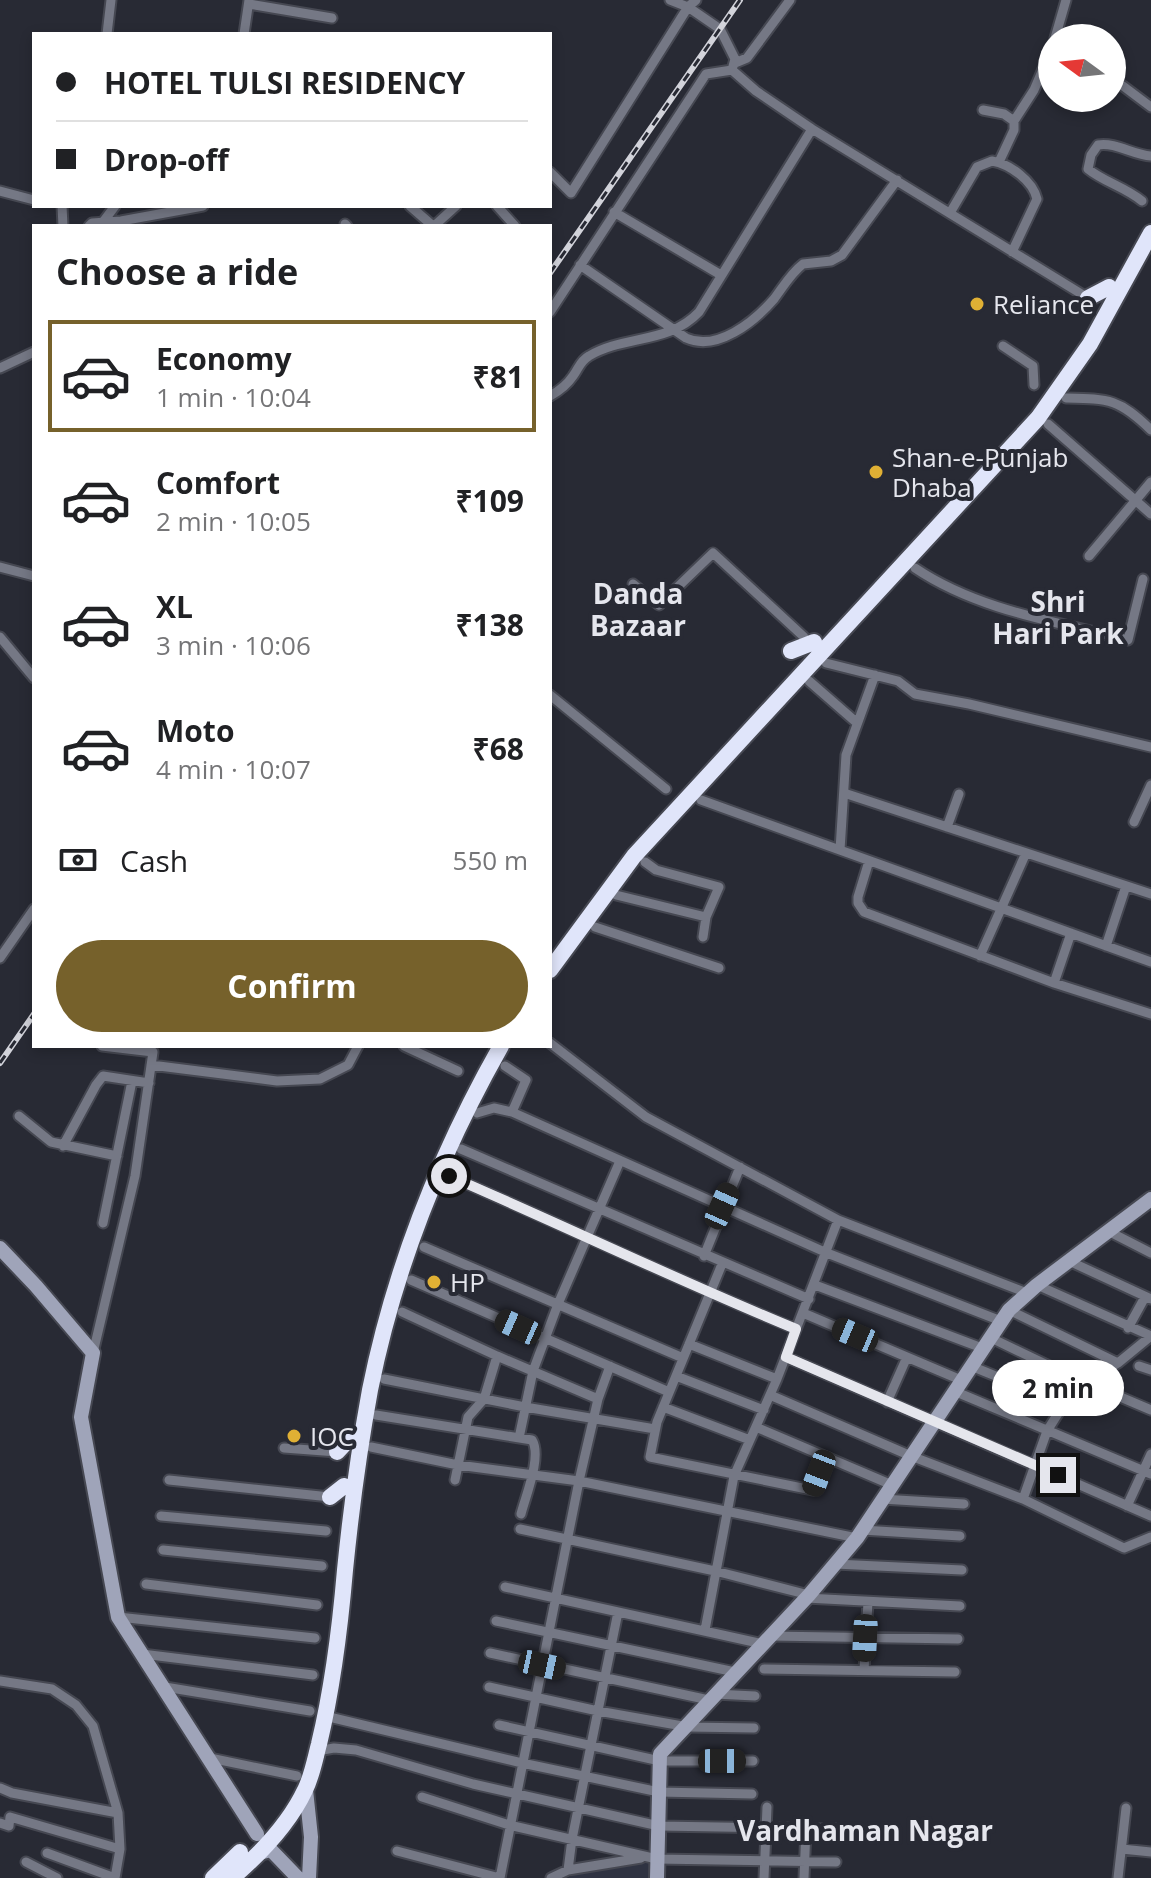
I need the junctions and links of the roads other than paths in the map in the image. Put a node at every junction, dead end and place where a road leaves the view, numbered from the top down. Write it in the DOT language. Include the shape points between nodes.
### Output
graph roads {
  1 [pos="111,0"];
  2 [pos="670,0"];
  3 [pos="790,0"];
  4 [pos="1066,0"];
  5 [pos="249,2"];
  6 [pos="692,4"];
  7 [pos="332,18"];
  8 [pos="1059,24"];
  9 [pos="107,32"];
  10 [pos="244,32"];
  11 [pos="734,66"];
  12 [pos="1038,81"];
  13 [pos="1126,88"];
  14 [pos="1151,107"];
  15 [pos="983,110"];
  16 [pos="1014,121"];
  17 [pos="812,129"];
  18 [pos="1151,156"];
  19 [pos="999,162"];
  20 [pos="552,174"];
  21 [pos="897,180"];
  22 [pos="0,191"];
  23 [pos="32,199"];
  24 [pos="1142,201"];
  25 [pos="114,208"];
  26 [pos="192,208"];
  27 [pos="412,208"];
  28 [pos="454,208"];
  29 [pos="499,208"];
  30 [pos="614,212"];
  31 [pos="163,213"];
  32 [pos="950,213"];
  33 [pos="103,222"];
  34 [pos="96,224"];
  35 [pos="166,224"];
  36 [pos="432,224"];
  37 [pos="436,224"];
  38 [pos="513,224"];
  39 [pos="1151,233"];
  40 [pos="1012,252"];
  41 [pos="580,265"];
  42 [pos="721,275"];
  43 [pos="1109,287"];
  44 [pos="1088,298"];
  45 [pos="552,309"];
  46 [pos="676,330"];
  47 [pos="1003,346"];
  48 [pos="32,353"];
  49 [pos="0,368"];
  50 [pos="1034,385"];
  51 [pos="552,395"];
  52 [pos="1066,398"];
  53 [pos="1047,418"];
  54 [pos="1151,430"];
  55 [pos="1151,482"];
  56 [pos="1135,500"];
  57 [pos="1151,514"];
  58 [pos="1089,556"];
  59 [pos="912,565"];
  60 [pos="0,567"];
  61 [pos="32,575"];
  62 [pos="1143,579"];
  63 [pos="633,584"];
  64 [pos="0,637"];
  65 [pos="809,640"];
  66 [pos="791,651"];
  67 [pos="815,670"];
  68 [pos="875,675"];
  69 [pos="32,676"];
  70 [pos="552,697"];
  71 [pos="856,722"];
  72 [pos="1151,747"];
  73 [pos="1151,785"];
  74 [pos="666,789"];
  75 [pos="844,793"];
  76 [pos="959,794"];
  77 [pos="701,800"];
  78 [pos="1134,822"];
  79 [pos="947,827"];
  80 [pos="840,850"];
  81 [pos="1026,853"];
  82 [pos="869,861"];
  83 [pos="637,862"];
  84 [pos="1126,886"];
  85 [pos="1151,894"];
  86 [pos="616,895"];
  87 [pos="1003,909"];
  88 [pos="32,912"];
  89 [pos="706,917"];
  90 [pos="595,927"];
  91 [pos="1071,933"];
  92 [pos="703,937"];
  93 [pos="1106,946"];
  94 [pos="980,956"];
  95 [pos="0,958"];
  96 [pos="1151,962"];
  97 [pos="552,968"];
  98 [pos="719,968"];
  99 [pos="1054,983"];
  100 [pos="1151,1014"];
  101 [pos="552,1045"];
  102 [pos="119,1048"];
  103 [pos="357,1048"];
  104 [pos="408,1048"];
  105 [pos="503,1053"];
  106 [pos="151,1065"];
  107 [pos="458,1071"];
  108 [pos="132,1081"];
  109 [pos="149,1083"];
  110 [pos="512,1112"];
  111 [pos="477,1113"];
  112 [pos="19,1116"];
  113 [pos="63,1146"];
  114 [pos="461,1149"];
  115 [pos="117,1156"];
  116 [pos="620,1161"];
  117 [pos="740,1167"];
  118 [pos="445,1172"];
  119 [pos="1151,1199"];
  120 [pos="722,1206"];
  121 [pos="600,1208"];
  122 [pos="1144,1212"];
  123 [pos="838,1220"];
  124 [pos="103,1223"];
  125 [pos="1108,1231"];
  126 [pos="588,1236"];
  127 [pos="424,1247"];
  128 [pos="0,1248"];
  129 [pos="827,1253"];
  130 [pos="1151,1253"];
  131 [pos="704,1256"];
  132 [pos="1069,1261"];
  133 [pos="722,1264"];
  134 [pos="411,1280"];
  135 [pos="815,1285"];
  136 [pos="1032,1289"];
  137 [pos="710,1294"];
  138 [pos="1148,1298"];
  139 [pos="809,1299"];
  140 [pos="558,1304"];
  141 [pos="402,1312"];
  142 [pos="803,1313"];
  143 [pos="1005,1316"];
  144 [pos="1128,1328"];
  145 [pos="796,1329"];
  146 [pos="1151,1336"];
  147 [pos="544,1339"];
  148 [pos="985,1342"];
  149 [pos="689,1344"];
  150 [pos="93,1353"];
  151 [pos="497,1356"];
  152 [pos="786,1357"];
  153 [pos="907,1357"];
  154 [pos="683,1358"];
  155 [pos="1118,1363"];
  156 [pos="610,1366"];
  157 [pos="971,1366"];
  158 [pos="1139,1366"];
  159 [pos="1151,1370"];
  160 [pos="533,1371"];
  161 [pos="676,1376"];
  162 [pos="384,1379"];
  163 [pos="777,1379"];
  164 [pos="1085,1383"];
  165 [pos="957,1386"];
  166 [pos="669,1392"];
  167 [pos="1111,1393"];
  168 [pos="770,1395"];
  169 [pos="484,1399"];
  170 [pos="598,1399"];
  171 [pos="887,1402"];
  172 [pos="1064,1404"];
  173 [pos="525,1407"];
  174 [pos="663,1407"];
  175 [pos="764,1410"];
  176 [pos="1151,1410"];
  177 [pos="376,1415"];
  178 [pos="593,1418"];
  179 [pos="933,1423"];
  180 [pos="756,1427"];
  181 [pos="655,1429"];
  182 [pos="465,1431"];
  183 [pos="1047,1431"];
  184 [pos="352,1436"];
  185 [pos="519,1438"];
  186 [pos="750,1440"];
  187 [pos="371,1447"];
  188 [pos="284,1448"];
  189 [pos="337,1452"];
  190 [pos="1151,1454"];
  191 [pos="911,1456"];
  192 [pos="825,1457"];
  193 [pos="1035,1464"];
  194 [pos="458,1465"];
  195 [pos="1148,1473"];
  196 [pos="532,1474"];
  197 [pos="734,1476"];
  198 [pos="169,1480"];
  199 [pos="455,1480"];
  200 [pos="579,1481"];
  201 [pos="892,1485"];
  202 [pos="349,1488"];
  203 [pos="330,1497"];
  204 [pos="882,1499"];
  205 [pos="1023,1499"];
  206 [pos="964,1504"];
  207 [pos="1127,1506"];
  208 [pos="727,1512"];
  209 [pos="521,1514"];
  210 [pos="161,1516"];
  211 [pos="1151,1516"];
  212 [pos="520,1529"];
  213 [pos="326,1531"];
  214 [pos="859,1534"];
  215 [pos="960,1536"];
  216 [pos="1151,1537"];
  217 [pos="567,1540"];
  218 [pos="163,1550"];
  219 [pos="835,1564"];
  220 [pos="322,1566"];
  221 [pos="962,1570"];
  222 [pos="715,1571"];
  223 [pos="146,1584"];
  224 [pos="505,1587"];
  225 [pos="808,1596"];
  226 [pos="555,1599"];
  227 [pos="868,1602"];
  228 [pos="317,1605"];
  229 [pos="960,1606"];
  230 [pos="618,1612"];
  231 [pos="118,1617"];
  232 [pos="496,1621"];
  233 [pos="705,1630"];
  234 [pos="548,1632"];
  235 [pos="315,1638"];
  236 [pos="865,1638"];
  237 [pos="958,1639"];
  238 [pos="766,1640"];
  239 [pos="612,1645"];
  240 [pos="490,1653"];
  241 [pos="142,1654"];
  242 [pos="542,1665"];
  243 [pos="764,1669"];
  244 [pos="864,1670"];
  245 [pos="735,1672"];
  246 [pos="955,1672"];
  247 [pos="313,1675"];
  248 [pos="605,1678"];
  249 [pos="0,1681"];
  250 [pos="165,1687"];
  251 [pos="489,1687"];
  252 [pos="755,1696"];
  253 [pos="712,1697"];
  254 [pos="535,1698"];
  255 [pos="598,1711"];
  256 [pos="318,1713"];
  257 [pos="499,1725"];
  258 [pos="688,1727"];
  259 [pos="754,1728"];
  260 [pos="529,1731"];
  261 [pos="591,1744"];
  262 [pos="317,1751"];
  263 [pos="210,1758"];
  264 [pos="660,1761"];
  265 [pos="753,1761"];
  266 [pos="522,1763"];
  267 [pos="585,1776"];
  268 [pos="301,1783"];
  269 [pos="0,1788"];
  270 [pos="659,1792"];
  271 [pos="517,1794"];
  272 [pos="752,1794"];
  273 [pos="422,1797"];
  274 [pos="579,1806"];
  275 [pos="767,1807"];
  276 [pos="1126,1808"];
  277 [pos="118,1813"];
  278 [pos="0,1823"];
  279 [pos="509,1825"];
  280 [pos="659,1826"];
  281 [pos="766,1826"];
  282 [pos="806,1828"];
  283 [pos="837,1829"];
  284 [pos="257,1834"];
  285 [pos="572,1839"];
  286 [pos="120,1849"];
  287 [pos="1122,1849"];
  288 [pos="397,1851"];
  289 [pos="1151,1852"];
  290 [pos="47,1853"];
  291 [pos="259,1853"];
  292 [pos="653,1858"];
  293 [pos="243,1859"];
  294 [pos="765,1860"];
  295 [pos="805,1861"];
  296 [pos="26,1862"];
  297 [pos="836,1862"];
  298 [pos="568,1870"];
  299 [pos="57,1878"];
  300 [pos="115,1878"];
  301 [pos="213,1878"];
  302 [pos="232,1878"];
  303 [pos="298,1878"];
  304 [pos="309,1878"];
  305 [pos="500,1878"];
  306 [pos="551,1878"];
  307 [pos="657,1878"];
  308 [pos="764,1878"];
  309 [pos="804,1878"];
  310 [pos="1118,1878"];
  1 -- 9 [label="street"];
  2 -- 6 [label="street"];
  3 -- 11 [label="street" via="747,58"];
  4 -- 8 [label="street"];
  5 -- 7 [label="street"];
  5 -- 10 [label="street"];
  6 -- 11 [label="street" via="720,29"];
  6 -- 20 [label="street" via="571,193"];
  11 -- 17 [label="street" via="756,91"];
  11 -- 30 [label="street" via="706,74"];
  12 -- 16 [label="street"];
  13 -- 14 [label="street"];
  15 -- 16 [label="street"];
  16 -- 19 [label="street"];
  17 -- 21 [label="street"];
  17 -- 42 [label="street"];
  18 -- 24 [label="street" via="1098,145 1088,169"];
  19 -- 32 [label="street" via="977,167"];
  19 -- 40 [label="street" via="1036,194"];
  21 -- 32 [label="street"];
  21 -- 46 [label="street" via="842,255 803,264 771,302 727,337 696,343"];
  22 -- 23 [label="street"];
  25 -- 33 [label="street"];
  26 -- 31 [label="street"];
  27 -- 36 [label="street"];
  28 -- 37 [label="street"];
  29 -- 38 [label="street"];
  30 -- 41 [label="street"];
  30 -- 42 [label="street"];
  31 -- 33 [label="street"];
  31 -- 35 [label="street"];
  32 -- 40 [label="street"];
  33 -- 34 [label="street"];
  39 -- 53 [label="highway"];
  40 -- 44 [label="street"];
  41 -- 45 [label="street"];
  41 -- 46 [label="street"];
  42 -- 46 [label="street" via="699,312"];
  43 -- 44 [label="highway"];
  46 -- 51 [label="street" via="587,357"];
  47 -- 50 [label="street" via="1033,366"];
  48 -- 49 [label="street"];
  52 -- 54 [label="street" via="1116,402"];
  53 -- 56 [label="street"];
  53 -- 59 [label="highway"];
  55 -- 56 [label="street"];
  56 -- 57 [label="street"];
  56 -- 58 [label="street"];
  59 -- 62 [label="street" via="999,607 1128,640"];
  59 -- 67 [label="highway"];
  60 -- 61 [label="street"];
  63 -- 65 [label="street" via="659,605 713,553"];
  64 -- 69 [label="street"];
  65 -- 66 [label="highway"];
  67 -- 68 [label="street"];
  67 -- 71 [label="street"];
  67 -- 83 [label="highway"];
  68 -- 71 [label="street"];
  68 -- 72 [label="street" via="898,681 915,694"];
  70 -- 74 [label="street"];
  71 -- 75 [label="street" via="846,755"];
  73 -- 78 [label="street"];
  75 -- 79 [label="street"];
  75 -- 80 [label="street"];
  76 -- 79 [label="street"];
  77 -- 80 [label="street"];
  79 -- 81 [label="street"];
  80 -- 82 [label="street"];
  81 -- 84 [label="street"];
  81 -- 87 [label="street"];
  82 -- 87 [label="street"];
  82 -- 94 [label="street" via="858,897 861,909"];
  83 -- 89 [label="street" via="719,887"];
  83 -- 97 [label="highway"];
  84 -- 85 [label="street"];
  84 -- 93 [label="street"];
  86 -- 89 [label="street"];
  87 -- 91 [label="street"];
  87 -- 94 [label="street"];
  88 -- 95 [label="street"];
  89 -- 92 [label="street"];
  90 -- 98 [label="street"];
  91 -- 93 [label="street"];
  91 -- 99 [label="street"];
  93 -- 96 [label="street"];
  94 -- 99 [label="street"];
  99 -- 100 [label="street"];
  101 -- 117 [label="street" via="646,1117"];
  102 -- 106 [label="street" via="153,1052"];
  103 -- 106 [label="street" via="348,1065 320,1079 277,1081"];
  104 -- 107 [label="street"];
  105 -- 110 [label="street" via="526,1080"];
  105 -- 118 [label="highway"];
  106 -- 109 [label="street"];
  108 -- 109 [label="street"];
  108 -- 113 [label="street" via="103,1076"];
  108 -- 115 [label="street"];
  109 -- 150 [label="street" via="135,1176"];
  110 -- 111 [label="street" via="494,1108"];
  110 -- 116 [label="street"];
  112 -- 113 [label="street"];
  113 -- 115 [label="street"];
  114 -- 118 [label="highway"];
  114 -- 121 [label="street"];
  115 -- 124 [label="street"];
  116 -- 120 [label="street"];
  116 -- 121 [label="street"];
  117 -- 120 [label="street"];
  117 -- 123 [label="street"];
  118 -- 126 [label="street"];
  118 -- 202 [label="highway" via="405,1260 387,1317"];
  119 -- 122 [label="street"];
  120 -- 129 [label="street"];
  120 -- 131 [label="street"];
  121 -- 126 [label="street"];
  121 -- 131 [label="street"];
  122 -- 125 [label="street"];
  123 -- 129 [label="street"];
  123 -- 136 [label="street"];
  125 -- 130 [label="street"];
  125 -- 132 [label="street"];
  126 -- 137 [label="street"];
  126 -- 140 [label="street"];
  127 -- 140 [label="street"];
  128 -- 150 [label="street"];
  129 -- 135 [label="street"];
  129 -- 143 [label="street"];
  131 -- 133 [label="street"];
  132 -- 136 [label="street"];
  132 -- 138 [label="street"];
  133 -- 137 [label="street"];
  133 -- 139 [label="street"];
  134 -- 147 [label="street"];
  135 -- 139 [label="street"];
  135 -- 148 [label="street"];
  136 -- 143 [label="street"];
  136 -- 144 [label="street"];
  137 -- 145 [label="street"];
  137 -- 149 [label="street"];
  138 -- 144 [label="street"];
  139 -- 142 [label="street"];
  140 -- 147 [label="street"];
  140 -- 154 [label="street"];
  141 -- 151 [label="street"];
  142 -- 145 [label="street"];
  142 -- 153 [label="street"];
  143 -- 148 [label="street"];
  143 -- 155 [label="street"];
  144 -- 146 [label="street"];
  145 -- 152 [label="street"];
  146 -- 155 [label="street"];
  147 -- 156 [label="street"];
  147 -- 160 [label="street"];
  148 -- 157 [label="street"];
  148 -- 164 [label="street"];
  149 -- 154 [label="street"];
  149 -- 163 [label="street"];
  150 -- 231 [label="street" via="81,1417"];
  151 -- 160 [label="street"];
  151 -- 169 [label="street"];
  152 -- 163 [label="street"];
  152 -- 171 [label="street"];
  153 -- 165 [label="street"];
  153 -- 171 [label="street"];
  154 -- 161 [label="street"];
  155 -- 164 [label="street"];
  156 -- 166 [label="street"];
  156 -- 170 [label="street"];
  157 -- 165 [label="street"];
  157 -- 172 [label="street"];
  158 -- 159 [label="street"];
  160 -- 170 [label="street"];
  160 -- 173 [label="street"];
  161 -- 166 [label="street"];
  161 -- 175 [label="street"];
  162 -- 169 [label="street"];
  163 -- 168 [label="street"];
  164 -- 172 [label="street"];
  165 -- 179 [label="street"];
  165 -- 183 [label="street"];
  166 -- 174 [label="street"];
  167 -- 176 [label="street"];
  168 -- 175 [label="street"];
  168 -- 191 [label="street"];
  169 -- 173 [label="street"];
  169 -- 182 [label="street" via="468,1417"];
  170 -- 178 [label="street"];
  171 -- 179 [label="street"];
  172 -- 183 [label="street"];
  173 -- 178 [label="street"];
  173 -- 185 [label="street"];
  174 -- 181 [label="street"];
  174 -- 186 [label="street"];
  175 -- 180 [label="street"];
  177 -- 182 [label="street"];
  178 -- 181 [label="street"];
  178 -- 200 [label="street"];
  179 -- 191 [label="street"];
  179 -- 193 [label="street"];
  180 -- 186 [label="street"];
  180 -- 192 [label="street"];
  181 -- 197 [label="street" via="650,1457"];
  182 -- 185 [label="street"];
  182 -- 194 [label="street"];
  183 -- 193 [label="street"];
  183 -- 195 [label="street"];
  184 -- 189 [label="highway"];
  185 -- 196 [label="street" via="536,1445"];
  186 -- 197 [label="street"];
  187 -- 194 [label="street"];
  188 -- 189 [label="street"];
  190 -- 195 [label="street"];
  191 -- 201 [label="street"];
  191 -- 205 [label="street"];
  192 -- 197 [label="street" via="812,1490"];
  192 -- 201 [label="street"];
  193 -- 205 [label="street"];
  193 -- 207 [label="street"];
  194 -- 196 [label="street"];
  194 -- 199 [label="street"];
  195 -- 207 [label="street"];
  196 -- 200 [label="street"];
  196 -- 209 [label="street"];
  197 -- 208 [label="street"];
  198 -- 203 [label="street"];
  200 -- 208 [label="street"];
  200 -- 217 [label="street"];
  201 -- 204 [label="street"];
  202 -- 203 [label="highway"];
  202 -- 256 [label="highway" via="341,1619"];
  204 -- 206 [label="street"];
  204 -- 214 [label="street"];
  205 -- 216 [label="street" via="1124,1548"];
  207 -- 211 [label="street"];
  208 -- 214 [label="street"];
  208 -- 222 [label="street"];
  210 -- 213 [label="street"];
  212 -- 217 [label="street"];
  214 -- 215 [label="street"];
  214 -- 219 [label="street"];
  217 -- 222 [label="street"];
  217 -- 226 [label="street"];
  218 -- 220 [label="street"];
  219 -- 221 [label="street"];
  219 -- 225 [label="street"];
  222 -- 225 [label="street"];
  222 -- 233 [label="street"];
  223 -- 228 [label="street"];
  224 -- 226 [label="street"];
  225 -- 227 [label="street"];
  225 -- 238 [label="street"];
  226 -- 230 [label="street"];
  226 -- 234 [label="street"];
  227 -- 229 [label="street"];
  227 -- 236 [label="street"];
  230 -- 233 [label="street"];
  230 -- 239 [label="street"];
  231 -- 235 [label="street"];
  231 -- 241 [label="street"];
  232 -- 234 [label="street"];
  233 -- 238 [label="street"];
  234 -- 239 [label="street"];
  234 -- 242 [label="street"];
  236 -- 237 [label="street"];
  236 -- 238 [label="street"];
  236 -- 244 [label="street"];
  238 -- 245 [label="street"];
  239 -- 245 [label="street"];
  239 -- 248 [label="street"];
  240 -- 242 [label="street"];
  241 -- 247 [label="street"];
  241 -- 250 [label="street"];
  242 -- 248 [label="street"];
  242 -- 254 [label="street"];
  243 -- 244 [label="street"];
  244 -- 246 [label="street"];
  245 -- 253 [label="street"];
  248 -- 253 [label="street"];
  248 -- 255 [label="street"];
  249 -- 277 [label="street" via="52,1689 76,1705 93,1726"];
  250 -- 256 [label="street"];
  250 -- 263 [label="street"];
  251 -- 254 [label="street"];
  252 -- 253 [label="street"];
  253 -- 258 [label="street"];
  254 -- 255 [label="street"];
  254 -- 260 [label="street"];
  255 -- 258 [label="street"];
  255 -- 261 [label="street"];
  256 -- 262 [label="highway"];
  256 -- 266 [label="street"];
  257 -- 260 [label="street"];
  258 -- 259 [label="street"];
  258 -- 264 [label="street" via="660,1754"];
  260 -- 261 [label="street"];
  260 -- 266 [label="street"];
  261 -- 264 [label="street"];
  261 -- 267 [label="street"];
  262 -- 268 [label="highway"];
  262 -- 271 [label="street" via="356,1750"];
  263 -- 268 [label="street"];
  263 -- 284 [label="street"];
  264 -- 265 [label="street"];
  264 -- 270 [label="street"];
  266 -- 267 [label="street"];
  266 -- 271 [label="street"];
  267 -- 270 [label="street"];
  267 -- 274 [label="street"];
  268 -- 291 [label="highway" via="289,1817"];
  268 -- 304 [label="street" via="311,1837"];
  269 -- 277 [label="street"];
  270 -- 272 [label="street"];
  270 -- 280 [label="street"];
  271 -- 274 [label="street"];
  271 -- 279 [label="street"];
  273 -- 279 [label="street"];
  274 -- 280 [label="street"];
  274 -- 285 [label="street"];
  275 -- 281 [label="street"];
  276 -- 287 [label="street"];
  277 -- 286 [label="street"];
  278 -- 286 [label="street" via="9,1826 10,1817"];
  279 -- 285 [label="street"];
  279 -- 305 [label="street"];
  280 -- 281 [label="street"];
  280 -- 292 [label="street"];
  281 -- 282 [label="street"];
  281 -- 294 [label="street"];
  282 -- 283 [label="street"];
  282 -- 295 [label="street"];
  285 -- 292 [label="street"];
  285 -- 298 [label="street"];
  286 -- 300 [label="street"];
  287 -- 289 [label="street"];
  287 -- 310 [label="street"];
  288 -- 305 [label="street"];
  290 -- 300 [label="street"];
  291 -- 293 [label="highway"];
  291 -- 303 [label="street" via="271,1850"];
  292 -- 294 [label="street"];
  292 -- 298 [label="street"];
  292 -- 307 [label="street"];
  293 -- 301 [label="highway"];
  293 -- 302 [label="highway"];
  294 -- 295 [label="street"];
  294 -- 308 [label="street"];
  295 -- 297 [label="street"];
  295 -- 309 [label="street"];
  296 -- 299 [label="street"];
  298 -- 306 [label="street"];
}
